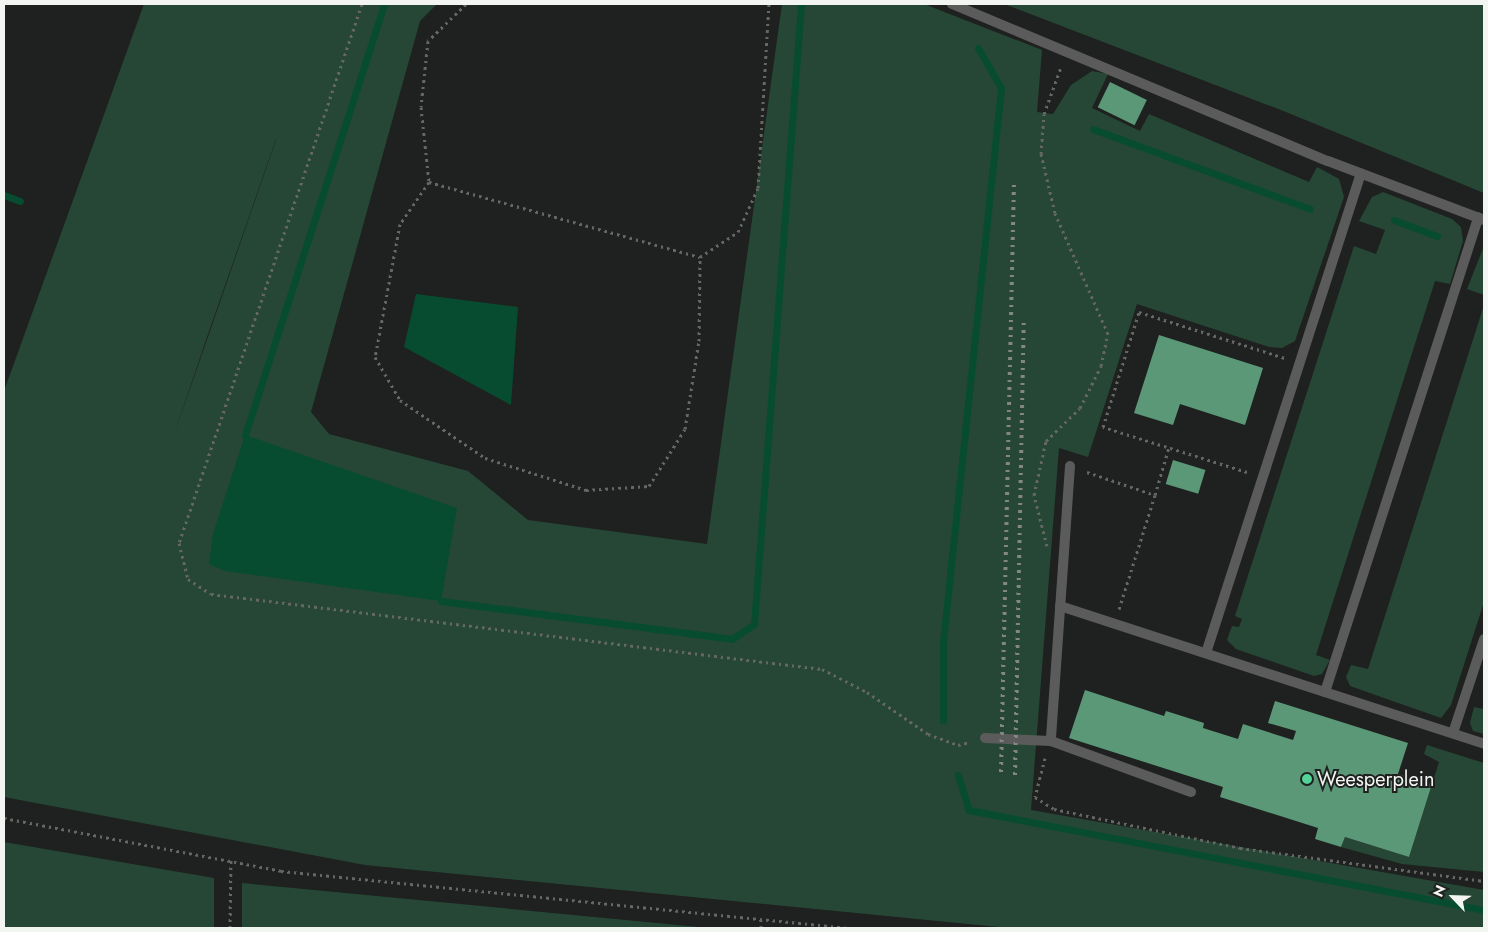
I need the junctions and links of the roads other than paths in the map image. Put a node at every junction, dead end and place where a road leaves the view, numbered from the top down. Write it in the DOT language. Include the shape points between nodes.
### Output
graph roads {
  1 [pos="952,4"];
  2 [pos="1361,173"];
  3 [pos="1481,219"];
  4 [pos="1070,466"];
  5 [pos="1060,606"];
  6 [pos="1484,640"];
  7 [pos="1206,653"];
  8 [pos="1325,692"];
  9 [pos="1453,734"];
  10 [pos="985,738"];
  11 [pos="1051,741"];
  12 [pos="1484,744"];
  13 [pos="1191,792"];
  1 -- 2 [label="lane"];
  2 -- 3 [label="lane"];
  2 -- 7 [label="lane"];
  3 -- 8 [label="lane"];
  4 -- 5 [label="lane"];
  5 -- 7 [label="lane"];
  5 -- 11 [label="lane"];
  6 -- 9 [label="lane"];
  7 -- 8 [label="lane"];
  8 -- 9 [label="lane"];
  9 -- 12 [label="lane"];
  10 -- 11 [label="lane"];
  11 -- 13 [label="lane"];
}
